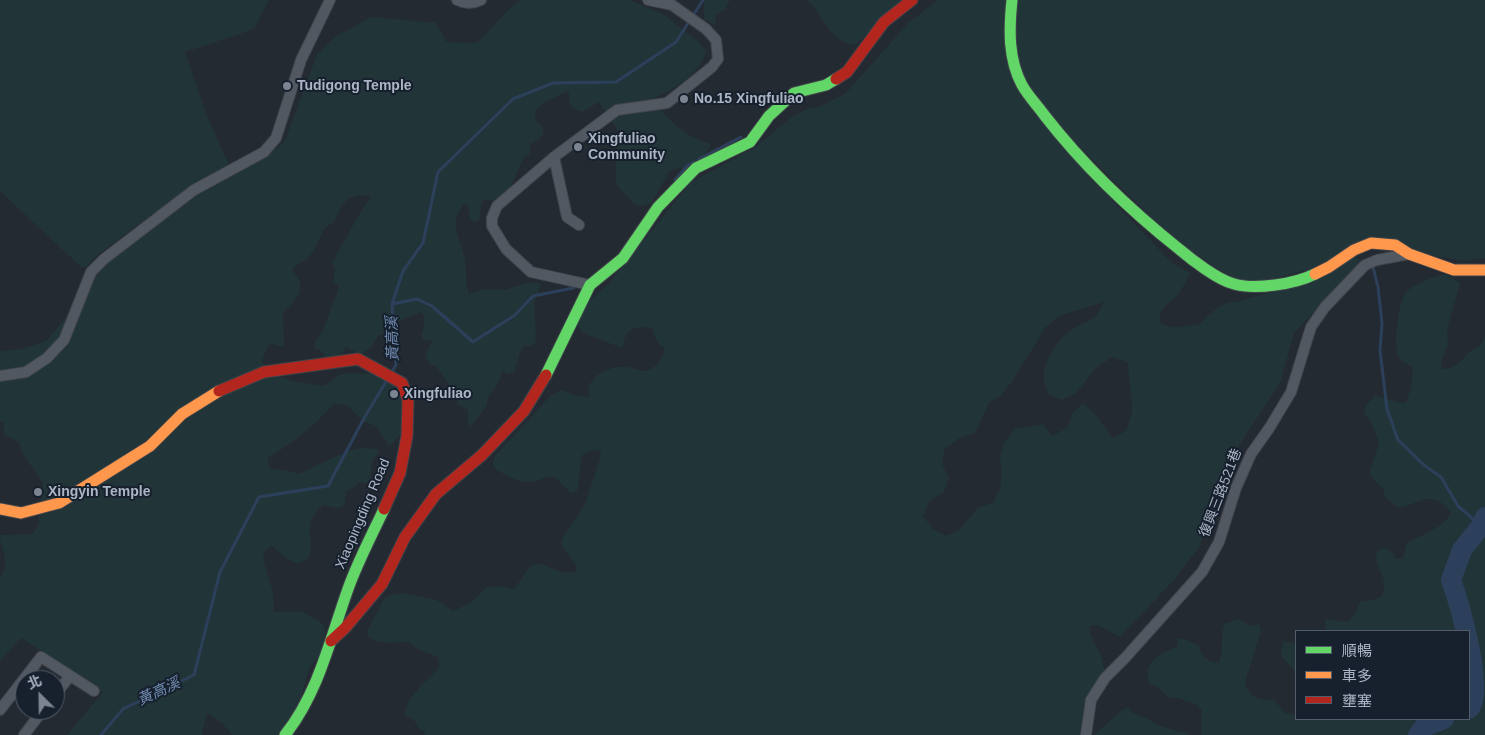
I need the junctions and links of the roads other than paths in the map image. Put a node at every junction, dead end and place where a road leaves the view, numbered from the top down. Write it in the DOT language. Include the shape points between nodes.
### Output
graph roads {
  1 [pos="330,0"];
  2 [pos="457,0"];
  3 [pos="481,0"];
  4 [pos="648,0"];
  5 [pos="912,0"];
  6 [pos="1012,0"];
  7 [pos="554,157"];
  8 [pos="579,225"];
  9 [pos="1409,254"];
  10 [pos="1485,270"];
  11 [pos="590,285"];
  12 [pos="0,376"];
  13 [pos="0,509"];
  14 [pos="331,641"];
  15 [pos="70,676"];
  16 [pos="65,682"];
  17 [pos="94,691"];
  18 [pos="0,710"];
  19 [pos="35,720"];
  20 [pos="24,735"];
  21 [pos="286,735"];
  22 [pos="1086,735"];
  1 -- 12 [label="street" via="301,60 276,138 264,152 194,190 104,259 91,272 64,340 47,358 26,372"];
  2 -- 3 [label="street" via="462,3"];
  4 -- 7 [label="street" via="672,5 706,29 716,40 718,59 667,103 617,110"];
  5 -- 11 [label="street" via="884,22 847,72 826,85 794,93 769,116 750,142 696,168 658,207 623,258"];
  6 -- 9 [label="street" via="1009,26 1012,54 1022,85 1070,148 1142,219 1199,265 1232,284 1253,287 1311,276 1371,243 1395,245"];
  7 -- 8 [label="street" via="567,217"];
  7 -- 11 [label="street" via="497,206 492,226 506,249 531,272"];
  9 -- 10 [label="street" via="1454,270"];
  9 -- 22 [label="street, 復興三路521巷" via="1365,265 1325,307 1311,327 1291,392 1251,454 1215,550 1202,572 1104,678 1091,700"];
  11 -- 14 [label="street" via="549,370 524,411 482,455 436,494 405,537 382,584"];
  13 -- 14 [label="street, Xiaopingding Road" via="21,513 59,503 150,446 182,414 220,390 264,372 358,359 402,383 408,400 407,436 400,473 349,587"];
  14 -- 21 [label="street, Xiaopingding Road" via="311,696"];
  15 -- 16 [label="street"];
  15 -- 17 [label="street"];
  15 -- 18 [label="street" via="41,657"];
  19 -- 20 [label="street"];
}
